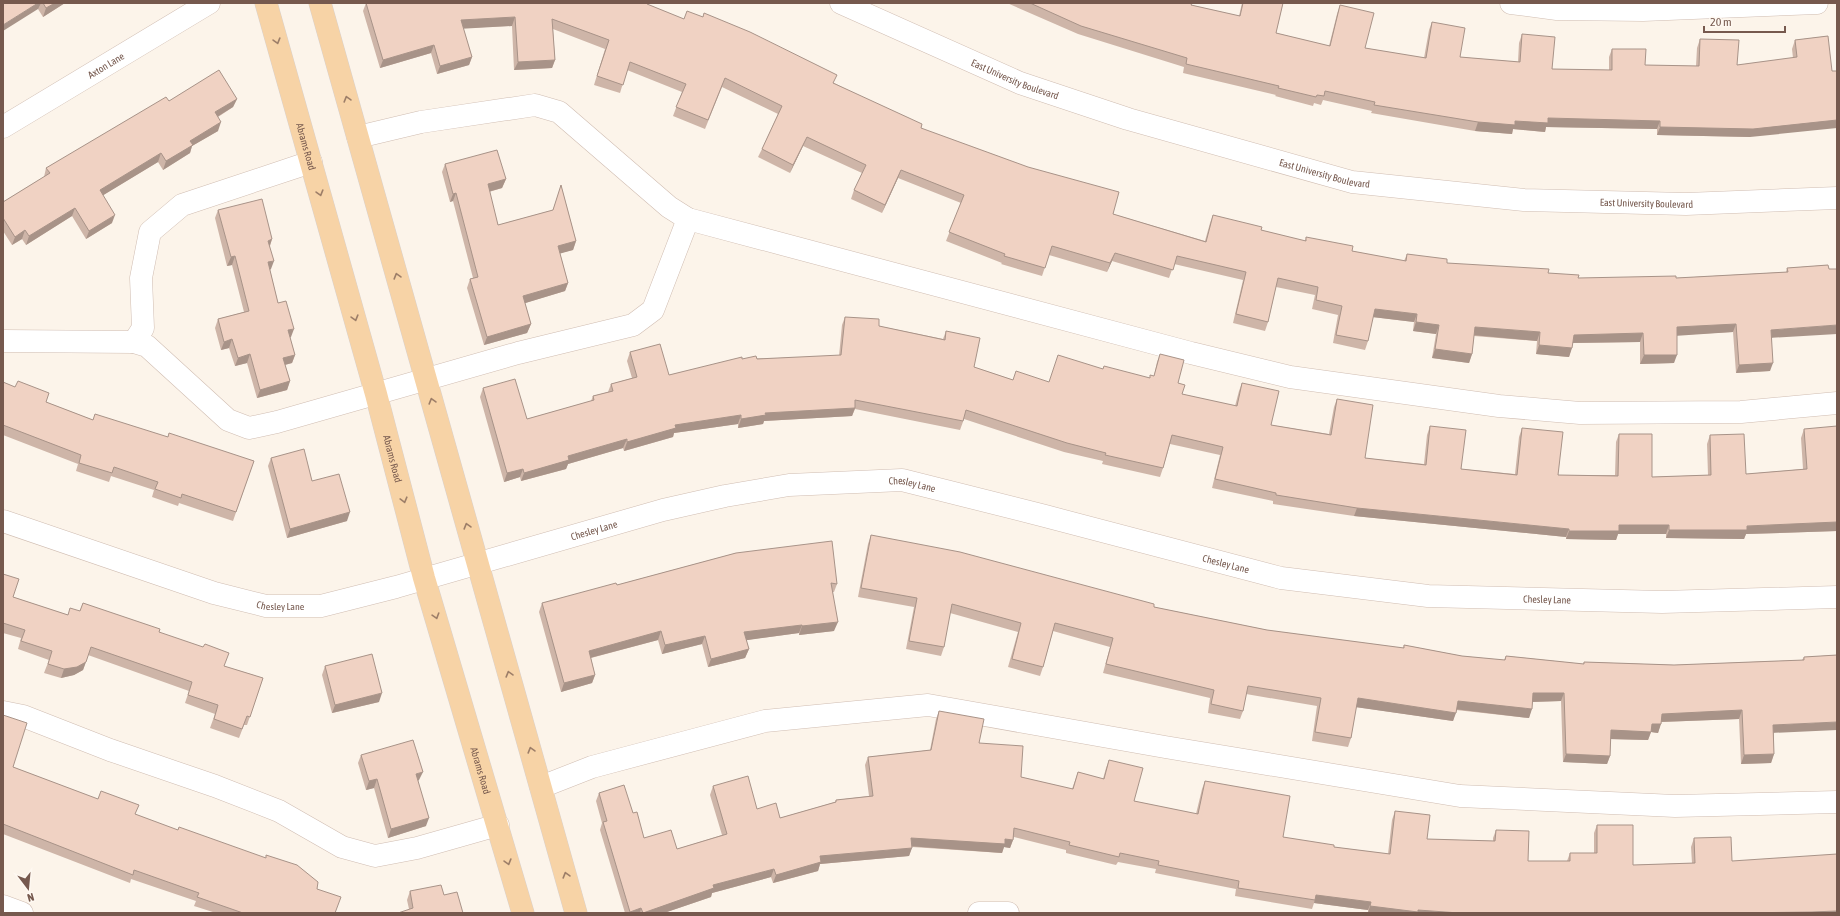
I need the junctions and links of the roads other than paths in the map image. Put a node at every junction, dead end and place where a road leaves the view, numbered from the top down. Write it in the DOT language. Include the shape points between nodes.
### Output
graph roads {
  1 [pos="209,3"];
  2 [pos="266,3"];
  3 [pos="320,3"];
  4 [pos="841,3"];
  5 [pos="1512,3"];
  6 [pos="1817,3"];
  7 [pos="3,127"];
  8 [pos="358,137"];
  9 [pos="311,162"];
  10 [pos="1837,198"];
  11 [pos="688,219"];
  12 [pos="3,341"];
  13 [pos="134,342"];
  14 [pos="426,380"];
  15 [pos="376,394"];
  16 [pos="1837,403"];
  17 [pos="3,521"];
  18 [pos="478,564"];
  19 [pos="424,578"];
  20 [pos="1837,597"];
  21 [pos="3,712"];
  22 [pos="541,786"];
  23 [pos="1837,802"];
  24 [pos="498,825"];
  25 [pos="3,906"];
  26 [pos="22,913"];
  27 [pos="523,913"];
  28 [pos="576,913"];
  29 [pos="979,913"];
  30 [pos="1008,913"];
  1 -- 7 [label="street, Axton Lane"];
  2 -- 9 [label="main road, Abrams Road, one-way"];
  8 -- 3 [label="main road, one-way"];
  4 -- 10 [label="street, East University Boulevard" via="1020,82 1128,120 1352,182 1524,200 1686,204"];
  5 -- 6 [label="street" via="1557,9 1643,10"];
  8 -- 11 [label="street" via="421,122 535,104 559,112 669,208"];
  14 -- 8 [label="main road, one-way"];
  9 -- 13 [label="street" via="182,205 150,232 141,278 143,328"];
  9 -- 15 [label="main road, Abrams Road, one-way"];
  11 -- 14 [label="street" via="653,310 634,325 518,353"];
  11 -- 16 [label="street" via="1290,377 1499,406 1580,412 1741,412"];
  12 -- 13 [label="street"];
  13 -- 15 [label="street" via="147,346 228,420 249,428"];
  14 -- 15 [label="street"];
  18 -- 14 [label="main road, one-way"];
  15 -- 19 [label="main road, Abrams Road, one-way"];
  17 -- 19 [label="street, Chesley Lane" via="214,593 266,606 321,606"];
  18 -- 19 [label="street, Chesley Lane"];
  18 -- 20 [label="street, Chesley Lane" via="663,510 725,496 789,485 902,480 1281,578 1420,596 1662,602"];
  22 -- 18 [label="main road, one-way"];
  19 -- 24 [label="main road, Abrams Road, one-way"];
  21 -- 24 [label="street" via="23,716 272,808 342,847 375,856 417,848"];
  22 -- 23 [label="street" via="592,767 765,721 928,705 1460,796 1675,806"];
  28 -- 22 [label="main road, one-way"];
  24 -- 27 [label="main road, Abrams Road, one-way"];
  25 -- 26 [label="street"];
  29 -- 30 [label="street"];
}
